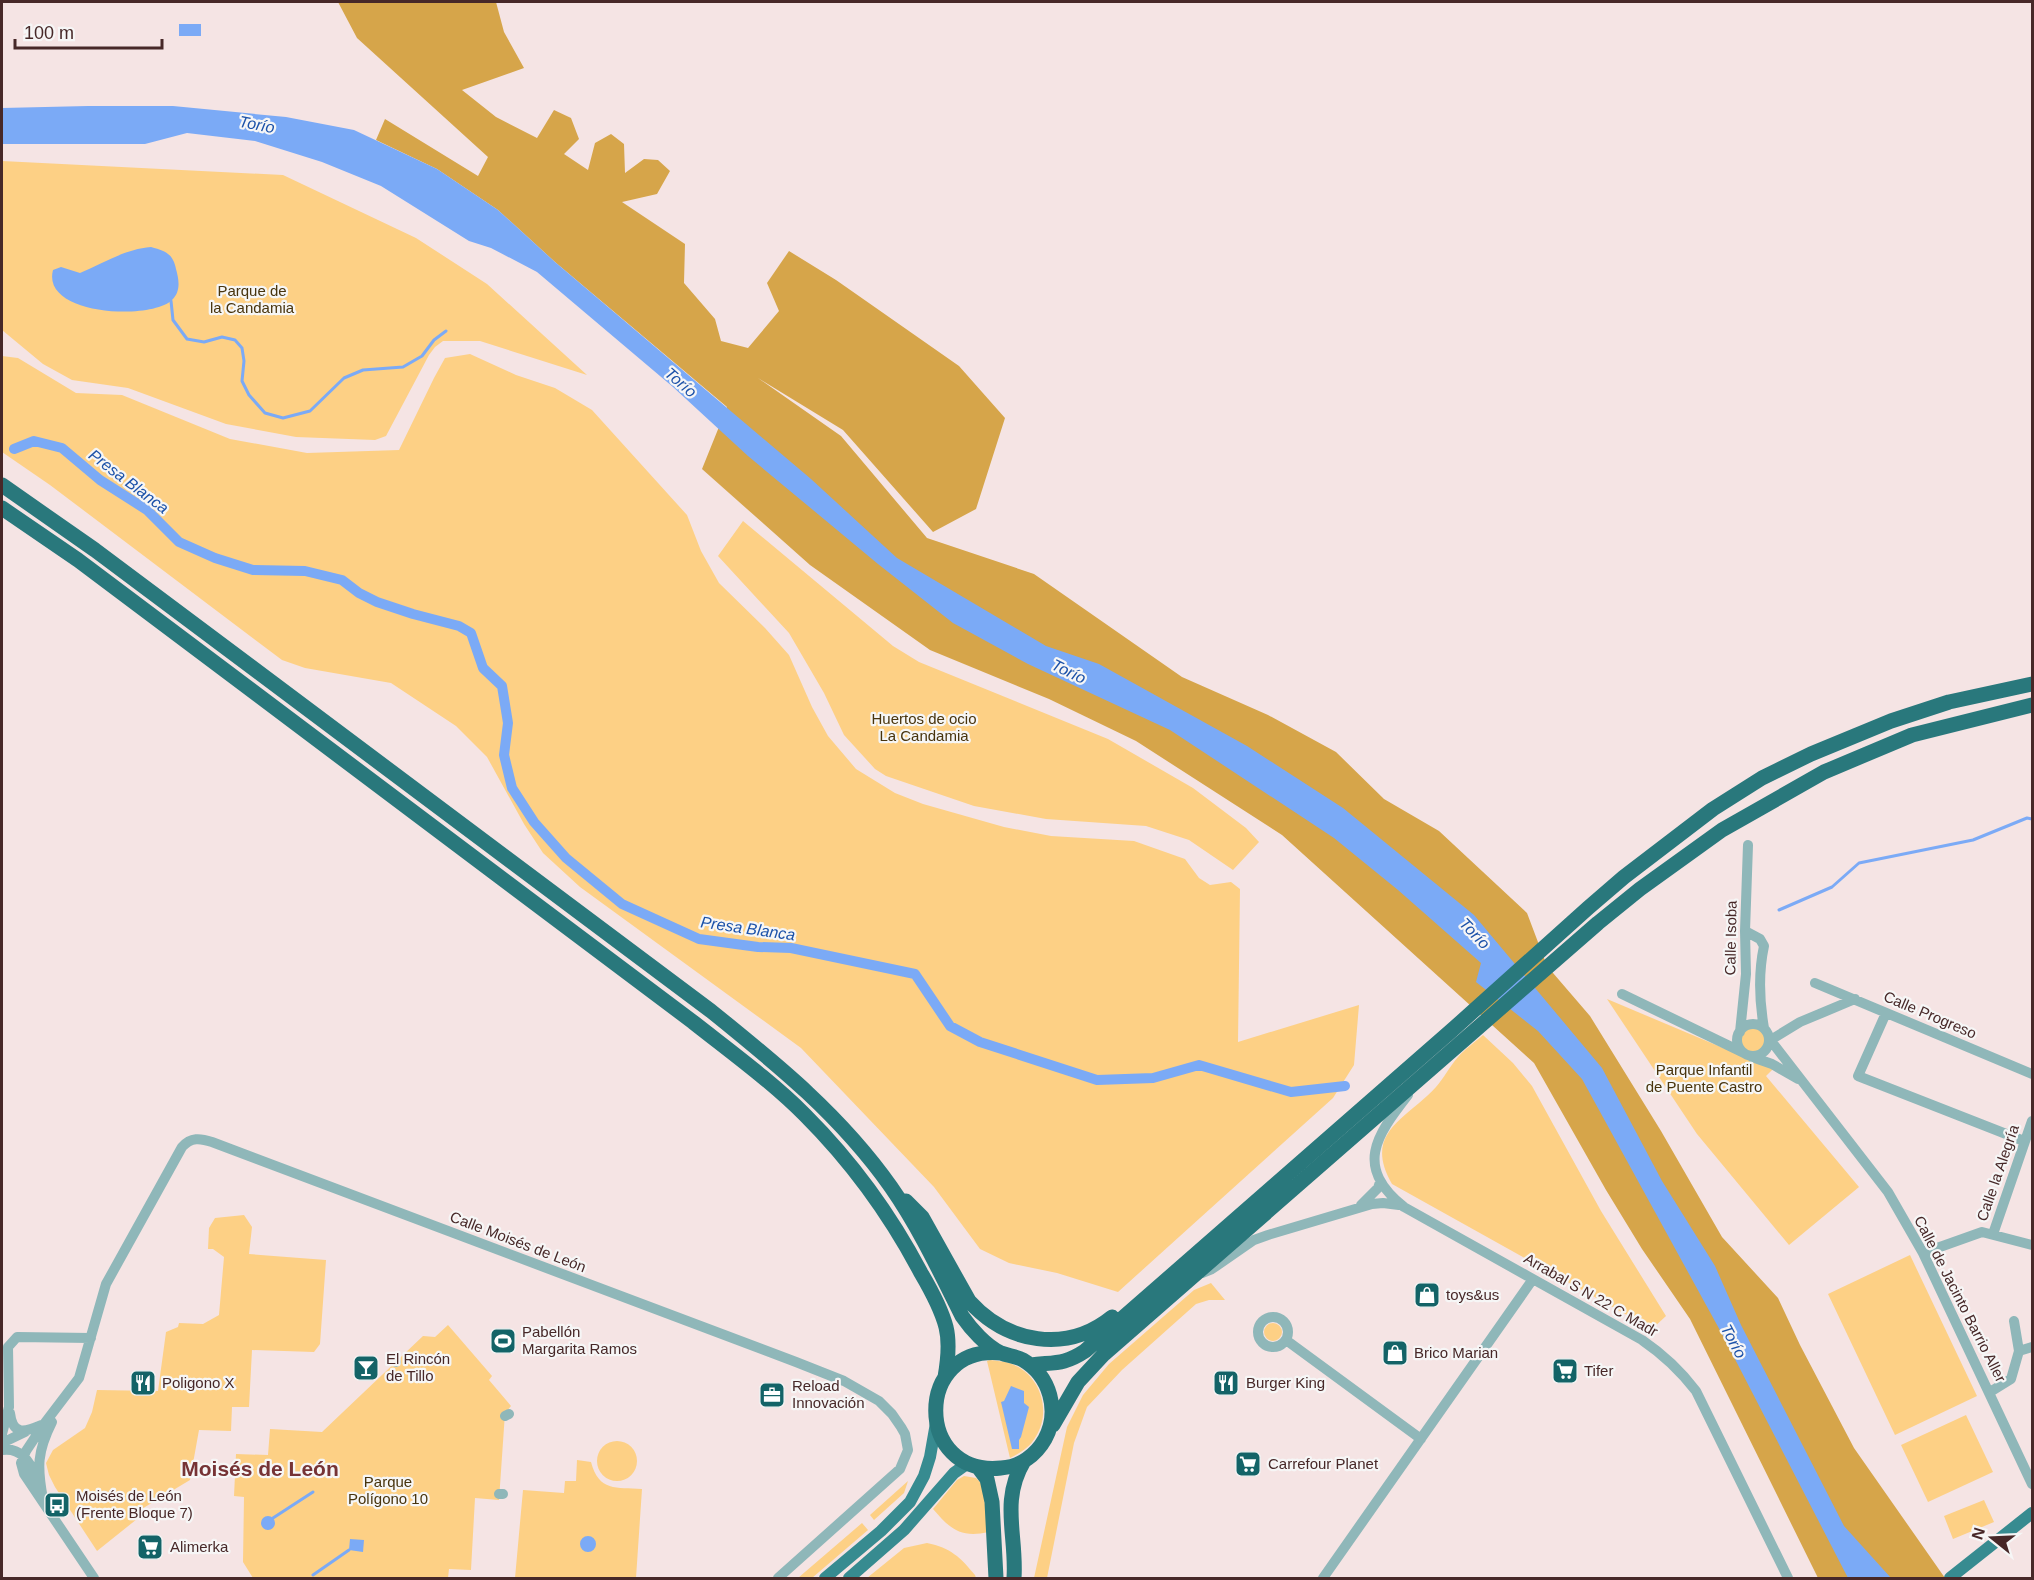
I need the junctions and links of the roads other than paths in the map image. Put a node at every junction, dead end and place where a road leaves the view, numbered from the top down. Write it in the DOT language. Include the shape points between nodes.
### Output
graph roads {
  1 [pos="2,485"];
  2 [pos="2,508"];
  3 [pos="2032,684"];
  4 [pos="2032,705"];
  5 [pos="1748,844"];
  6 [pos="1745,932"];
  7 [pos="1815,983"];
  8 [pos="1622,994"];
  9 [pos="1855,999"];
  10 [pos="1886,1012"];
  11 [pos="1764,1028"];
  12 [pos="1739,1035"];
  13 [pos="1456,1037"];
  14 [pos="1716,1041"];
  15 [pos="1769,1041"];
  16 [pos="1747,1054"];
  17 [pos="2032,1074"];
  18 [pos="1424,1077"];
  19 [pos="1800,1080"];
  20 [pos="2032,1121"];
  21 [pos="2026,1146"];
  22 [pos="1380,1182"];
  23 [pos="892,1188"];
  24 [pos="1404,1207"];
  25 [pos="1358,1208"];
  26 [pos="1993,1234"];
  27 [pos="2032,1245"];
  28 [pos="1923,1253"];
  29 [pos="1194,1276"];
  30 [pos="1533,1280"];
  31 [pos="1146,1298"];
  32 [pos="2014,1322"];
  33 [pos="91,1338"];
  34 [pos="1286,1340"];
  35 [pos="5,1347"];
  36 [pos="2032,1347"];
  37 [pos="2019,1351"];
  38 [pos="1001,1353"];
  39 [pos="1030,1365"];
  40 [pos="945,1377"];
  41 [pos="1990,1392"];
  42 [pos="62,1402"];
  43 [pos="9,1407"];
  44 [pos="936,1423"];
  45 [pos="44,1424"];
  46 [pos="1049,1429"];
  47 [pos="25,1432"];
  48 [pos="2,1434"];
  49 [pos="1421,1439"];
  50 [pos="2,1443"];
  51 [pos="2,1449"];
  52 [pos="23,1456"];
  53 [pos="1024,1461"];
  54 [pos="973,1465"];
  55 [pos="40,1484"];
  56 [pos="2032,1484"];
  57 [pos="44,1502"];
  58 [pos="2029,1515"];
  59 [pos="94,1578"];
  60 [pos="778,1578"];
  61 [pos="825,1578"];
  62 [pos="849,1578"];
  63 [pos="996,1578"];
  64 [pos="1014,1578"];
  65 [pos="1323,1578"];
  66 [pos="1788,1578"];
  67 [pos="1950,1578"];
  1 -- 23 [label="highway" via="95,550 771,1059 822,1105"];
  2 -- 40 [label="highway" via="78,560 779,1090 840,1154 908,1247 946,1329"];
  3 -- 13 [label="highway" via="1949,702 1811,754 1762,778 1713,809 1624,877"];
  4 -- 13 [label="highway" via="1912,735 1824,772 1722,830 1640,889"];
  5 -- 6 [label="street, Calle Isoba"];
  6 -- 11 [label="street" via="1760,939 1764,946 1759,995"];
  6 -- 12 [label="street, Calle Isoba" via="1746,974"];
  7 -- 9 [label="street, Calle Progreso"];
  8 -- 14 [label="street, Calle de Jacinto Barrio Aller"];
  9 -- 10 [label="street, Calle Progreso"];
  9 -- 15 [label="street" via="1800,1022"];
  10 -- 17 [label="street, Calle Progreso"];
  10 -- 21 [label="street" via="1858,1076"];
  11 -- 12 [label="street" via="1749,1025"];
  11 -- 15 [label="street"];
  12 -- 14 [label="street"];
  12 -- 16 [label="street" via="1739,1048"];
  13 -- 18 [label="highway"];
  13 -- 31 [label="highway"];
  14 -- 16 [label="street, Calle de Jacinto Barrio Aller"];
  15 -- 16 [label="street" via="1760,1054"];
  15 -- 19 [label="street, Calle de Jacinto Barrio Aller"];
  16 -- 19 [label="street, Calle de Jacinto Barrio Aller"];
  18 -- 22 [label="street" via="1378,1136 1375,1163"];
  18 -- 29 [label="highway"];
  19 -- 28 [label="street, Calle de Jacinto Barrio Aller" via="1888,1192"];
  20 -- 21 [label="street, Calle la Alegría"];
  21 -- 26 [label="street, Calle la Alegría"];
  22 -- 24 [label="street, Arrabal S N 22 C Madr"];
  22 -- 25 [label="street, Arrabal S N 22 C Madr"];
  23 -- 31 [label="highway" via="922,1217 969,1301 1003,1329 1040,1339 1070,1337"];
  23 -- 38 [label="highway" via="962,1316 977,1335"];
  24 -- 25 [label="street, Arrabal S N 22 C Madr" via="1383,1203"];
  24 -- 30 [label="street, Arrabal S N 22 C Madr"];
  25 -- 29 [label="street, Arrabal S N 22 C Madr" via="1254,1240 1212,1269"];
  26 -- 27 [label="street"];
  26 -- 28 [label="street" via="1982,1232"];
  28 -- 41 [label="street, Calle de Jacinto Barrio Aller"];
  29 -- 46 [label="highway" via="1088,1370"];
  30 -- 49 [label="street"];
  30 -- 66 [label="street, Arrabal S N 22 C Madr" via="1642,1340 1683,1373"];
  31 -- 39 [label="highway" via="1072,1359"];
  32 -- 37 [label="street"];
  33 -- 35 [label="street" via="16,1337"];
  33 -- 42 [label="street, Calle Moisés de León" via="79,1378"];
  33 -- 60 [label="street, Calle Moisés de León" via="106,1284 182,1147 195,1138 212,1142 796,1362 879,1401 905,1434 908,1450 904,1463"];
  34 -- 49 [label="street"];
  35 -- 43 [label="street"];
  36 -- 37 [label="street"];
  37 -- 41 [label="street" via="2011,1379"];
  38 -- 39 [label="highway"];
  38 -- 40 [label="highway" via="966,1358"];
  39 -- 46 [label="highway" via="1045,1382 1051,1398"];
  40 -- 44 [label="highway" via="936,1398"];
  41 -- 56 [label="street, Calle de Jacinto Barrio Aller"];
  42 -- 45 [label="street, Calle Moisés de León"];
  42 -- 55 [label="street, Calle Moisés de León" via="41,1446 37,1467"];
  43 -- 47 [label="street" via="14,1427"];
  43 -- 48 [label="street"];
  44 -- 54 [label="highway" via="952,1452"];
  44 -- 61 [label="main road" via="924,1476 910,1502"];
  45 -- 47 [label="street, Calle Moisés de León"];
  45 -- 52 [label="street, Calle Moisés de León"];
  46 -- 53 [label="highway" via="1039,1448"];
  47 -- 50 [label="street, Calle Moisés de León"];
  49 -- 65 [label="street"];
  51 -- 52 [label="street"];
  52 -- 55 [label="street, Calle Moisés de León"];
  52 -- 57 [label="street, Calle Moisés de León" via="21,1469"];
  53 -- 54 [label="highway" via="1007,1468"];
  53 -- 64 [label="highway" via="1011,1495"];
  54 -- 62 [label="main road" via="954,1473 904,1530"];
  54 -- 63 [label="highway" via="990,1487"];
  55 -- 57 [label="street, Calle Moisés de León"];
  57 -- 59 [label="street, Calle Moisés de León"];
  58 -- 67 [label="main road"];
}
